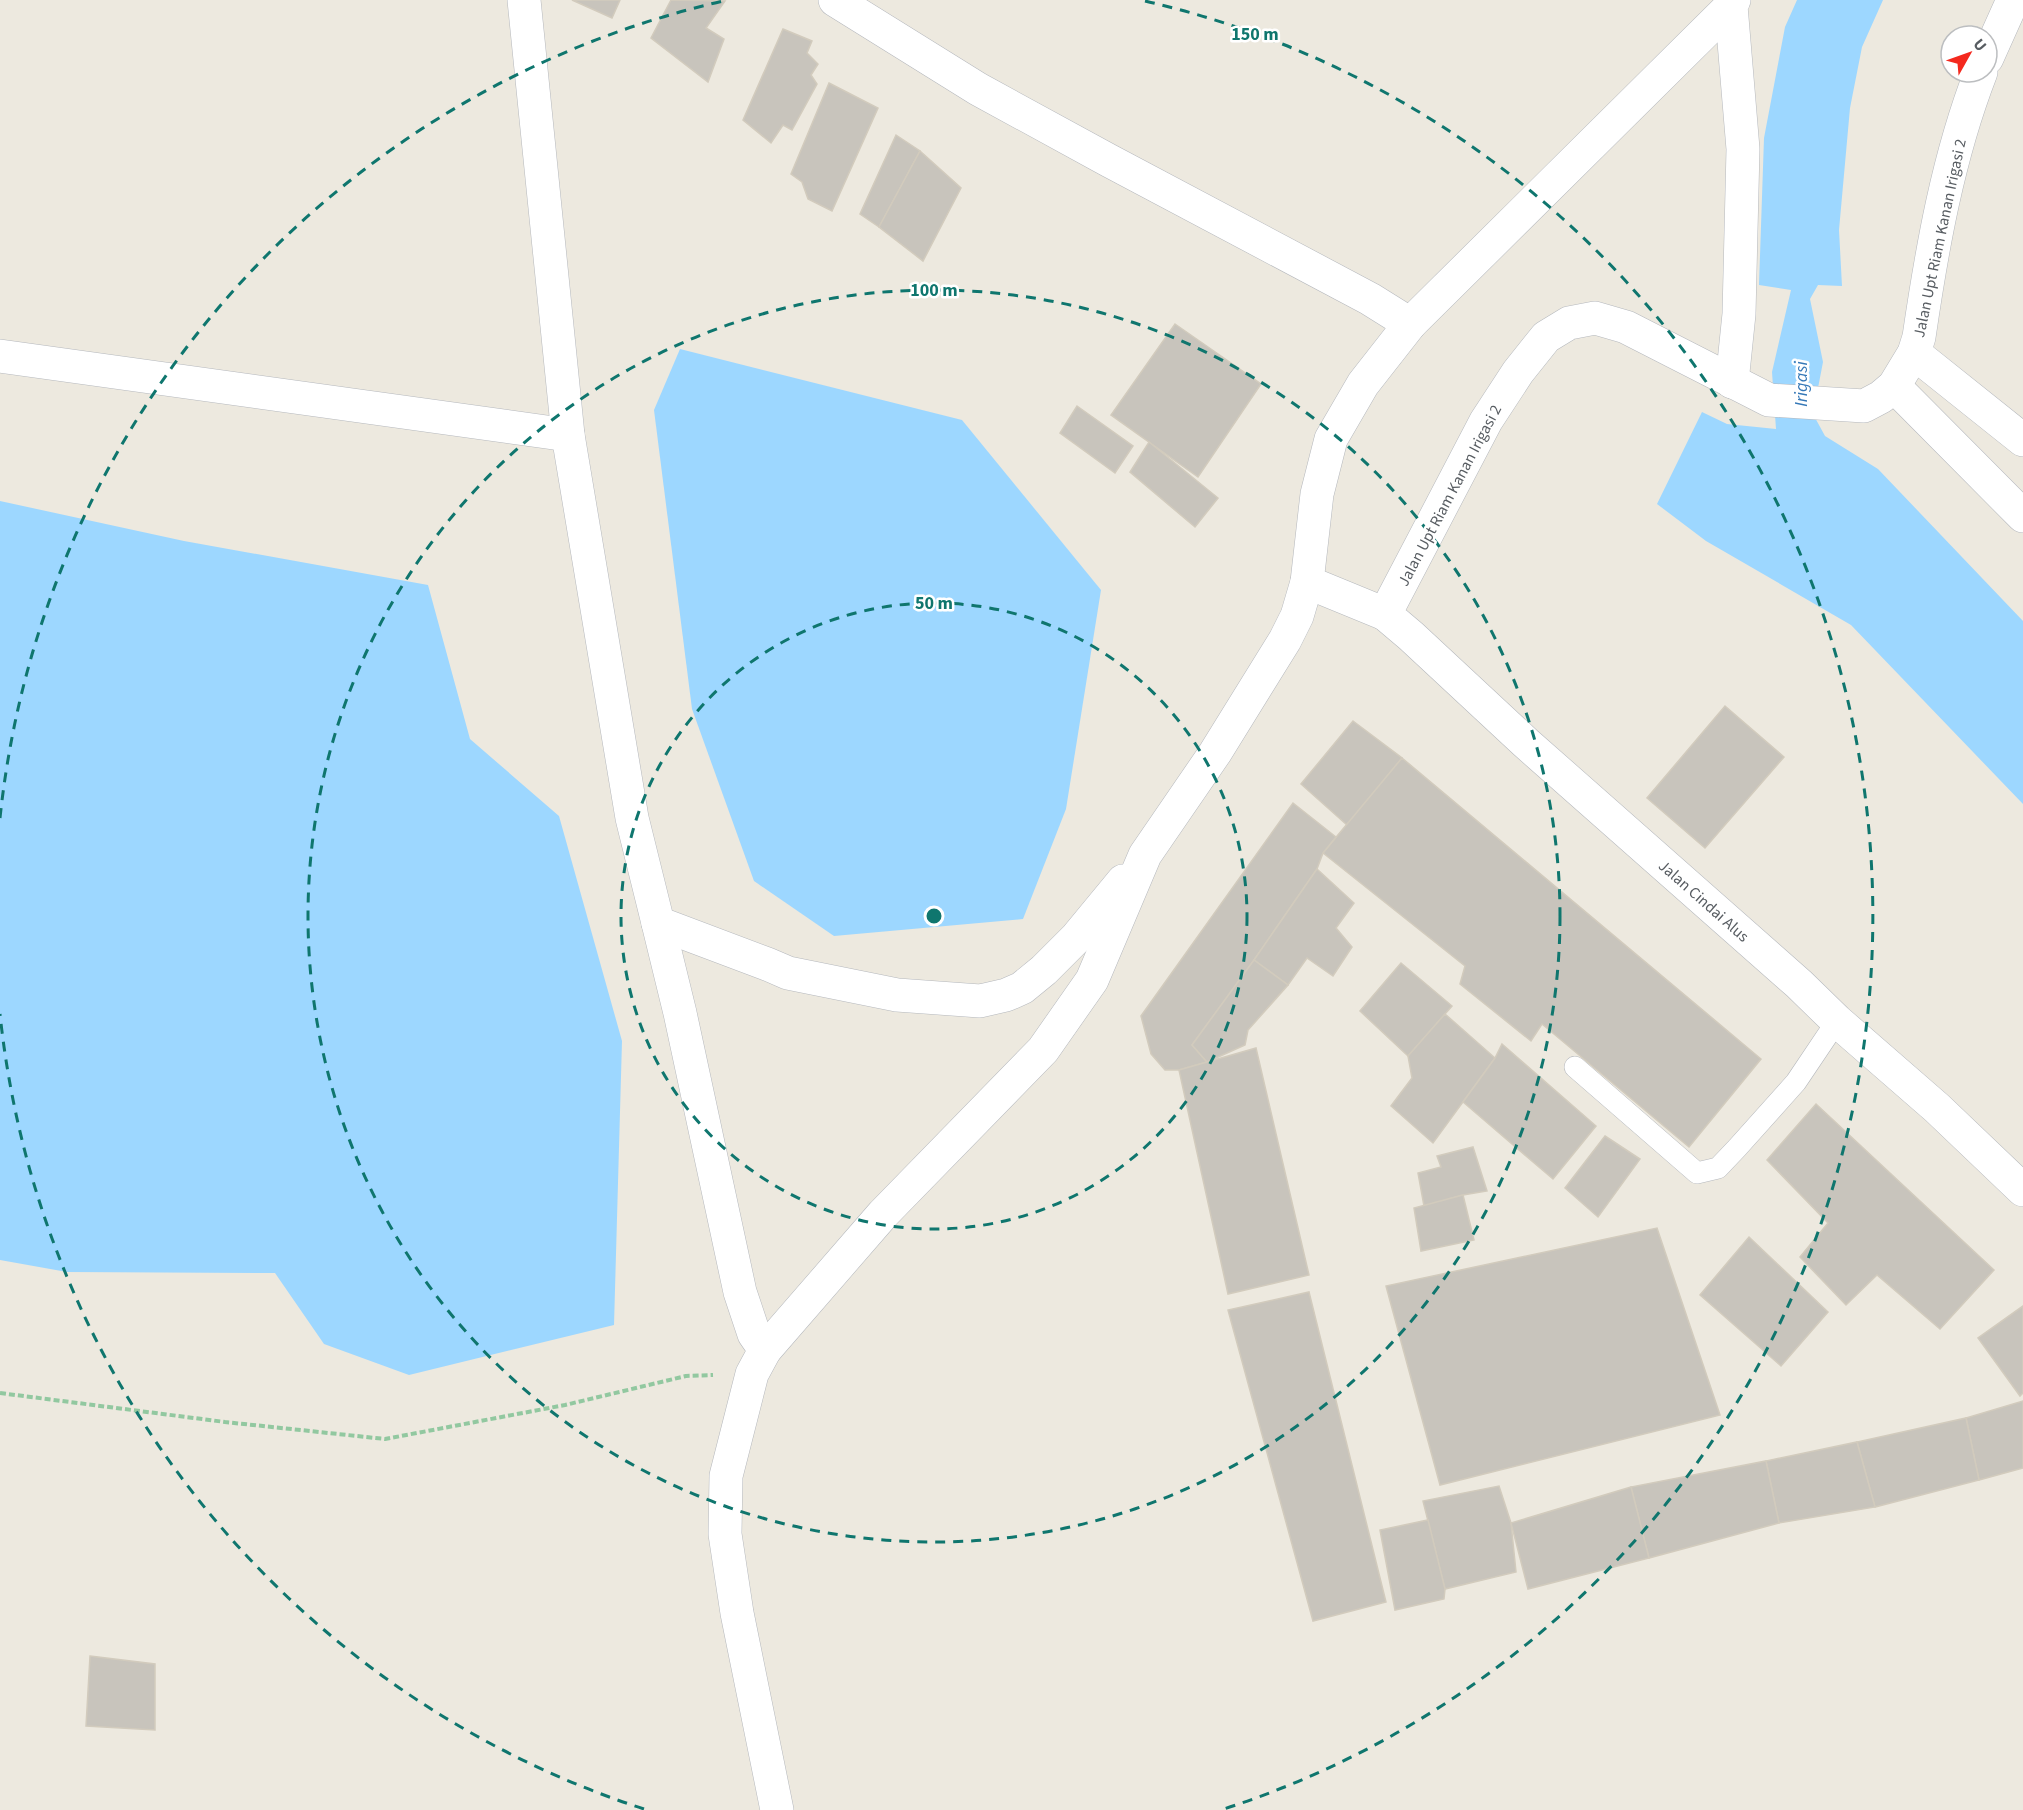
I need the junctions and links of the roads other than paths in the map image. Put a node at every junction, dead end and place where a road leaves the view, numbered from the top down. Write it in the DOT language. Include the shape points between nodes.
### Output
graph roads {
  1 [pos="524,0"];
  2 [pos="835,0"];
  3 [pos="2013,0"];
  4 [pos="1733,3"];
  5 [pos="1999,31"];
  6 [pos="1976,84"];
  7 [pos="1410,324"];
  8 [pos="1914,353"];
  9 [pos="0,356"];
  10 [pos="1732,382"];
  11 [pos="1894,386"];
  12 [pos="568,435"];
  13 [pos="2023,440"];
  14 [pos="2023,516"];
  15 [pos="1306,582"];
  16 [pos="1384,614"];
  17 [pos="1145,855"];
  18 [pos="658,923"];
  19 [pos="1837,1021"];
  20 [pos="1575,1067"];
  21 [pos="2023,1190"];
  22 [pos="758,1362"];
  23 [pos="777,1810"];
  1 -- 12 [label="street"];
  2 -- 7 [label="street" via="978,89"];
  3 -- 5 [label="street"];
  4 -- 7 [label="street"];
  4 -- 10 [label="street" via="1743,149"];
  6 -- 8 [label="street, Jalan Upt Riam Kanan Irigasi 2" via="1953,158"];
  7 -- 15 [label="street" via="1363,384 1331,439 1317,494"];
  8 -- 11 [label="street, Jalan Upt Riam Kanan Irigasi 2"];
  8 -- 13 [label="street"];
  9 -- 12 [label="street"];
  10 -- 11 [label="street, Jalan Upt Riam Kanan Irigasi 2" via="1768,400 1864,406"];
  10 -- 16 [label="street, Jalan Upt Riam Kanan Irigasi 2" via="1626,327 1595,318 1569,323 1546,337 1486,421"];
  11 -- 14 [label="street"];
  12 -- 18 [label="street" via="632,818"];
  15 -- 16 [label="street, Jalan Cindai Alus"];
  15 -- 17 [label="street" via="1297,616 1285,640 1215,753"];
  16 -- 19 [label="street, Jalan Cindai Alus"];
  17 -- 18 [label="street" via="1044,970 1022,988 980,1001 897,995 788,973"];
  17 -- 22 [label="street" via="1092,980 1043,1050 883,1214"];
  18 -- 22 [label="street"];
  19 -- 20 [label="lane" via="1796,1082 1737,1148 1718,1168 1697,1173"];
  19 -- 21 [label="street, Jalan Cindai Alus"];
  22 -- 23 [label="street" via="726,1476 725,1534"];
}
